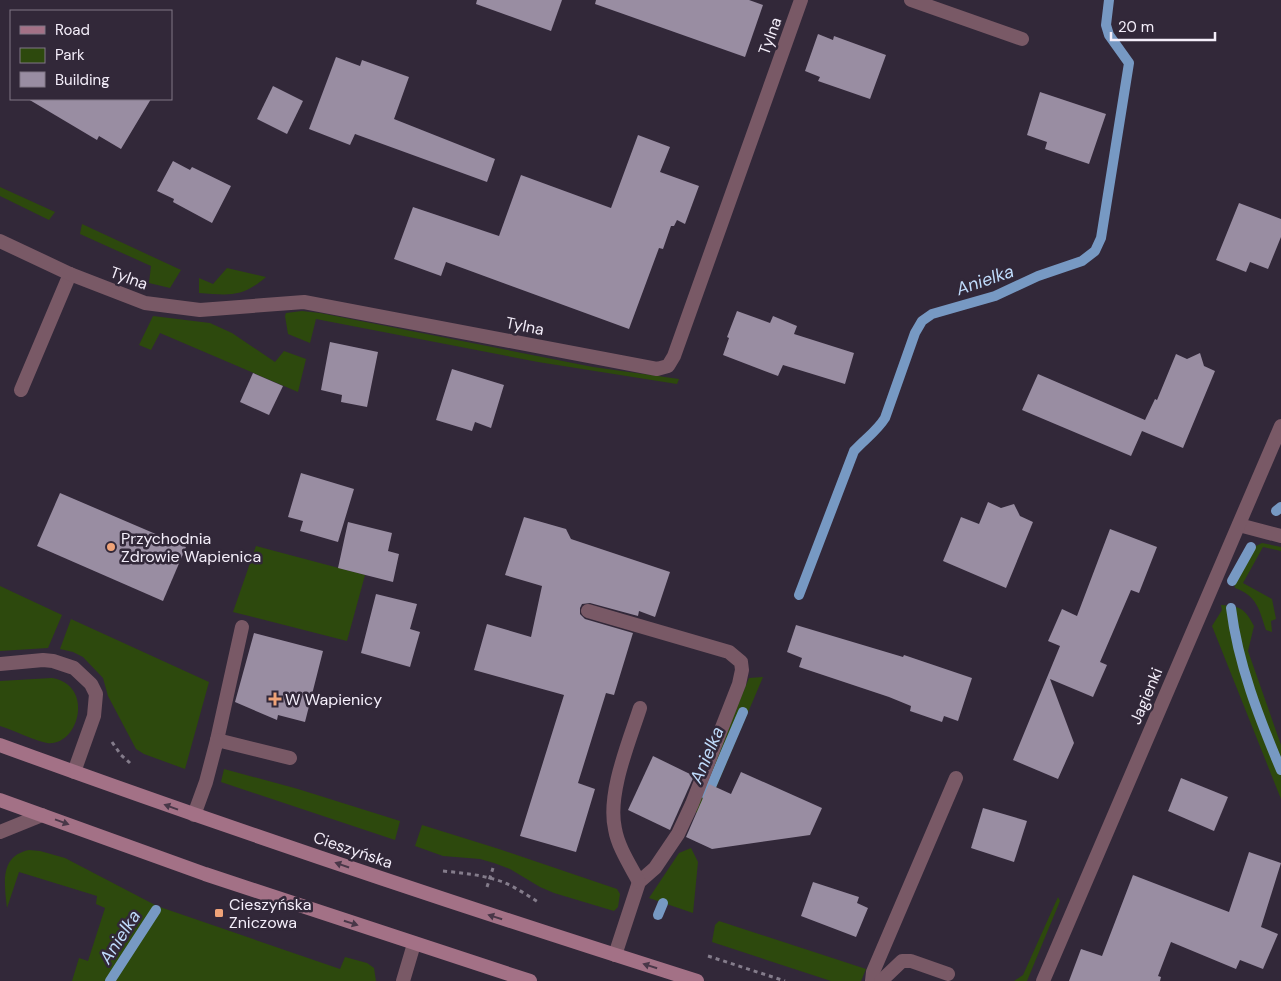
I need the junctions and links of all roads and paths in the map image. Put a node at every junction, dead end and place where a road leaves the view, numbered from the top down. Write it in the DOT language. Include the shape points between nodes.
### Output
graph roads {
  1 [pos="801,0"];
  2 [pos="911,0"];
  3 [pos="1022,39"];
  4 [pos="0,241"];
  5 [pos="70,274"];
  6 [pos="21,390"];
  7 [pos="1281,426"];
  8 [pos="1239,525"];
  9 [pos="1281,536"];
  10 [pos="588,611"];
  11 [pos="242,627"];
  12 [pos="0,664"];
  13 [pos="640,708"];
  14 [pos="94,716"];
  15 [pos="217,740"];
  16 [pos="0,745"];
  17 [pos="290,758"];
  18 [pos="133,765"];
  19 [pos="74,772"];
  20 [pos="956,778"];
  21 [pos="0,800"];
  22 [pos="42,815"];
  23 [pos="194,815"];
  24 [pos="0,832"];
  25 [pos="439,870"];
  26 [pos="639,882"];
  27 [pos="539,902"];
  28 [pos="414,944"];
  29 [pos="700,954"];
  30 [pos="615,955"];
  31 [pos="948,974"];
  32 [pos="403,981"];
  33 [pos="530,981"];
  34 [pos="697,981"];
  35 [pos="786,981"];
  36 [pos="872,981"];
  37 [pos="881,981"];
  38 [pos="1043,981"];
  1 -- 5 [label="street, Tylna" via="668,366 657,368 304,302 200,310 171,307 145,303"];
  2 -- 3 [label="street"];
  4 -- 5 [label="street, Tylna"];
  5 -- 6 [label="street"];
  7 -- 8 [label="street, Jagienki"];
  8 -- 9 [label="street"];
  8 -- 38 [label="street, Jagienki"];
  10 -- 26 [label="street" via="729,652 741,662 739,684 692,804 678,834 655,868"];
  11 -- 15 [label="street"];
  12 -- 14 [label="street" via="48,660 74,668 91,684 96,694"];
  13 -- 26 [label="street" via="617,779 614,811 614,828"];
  14 -- 18 [label="path" via="121,755"];
  14 -- 19 [label="street"];
  15 -- 17 [label="street"];
  15 -- 23 [label="street"];
  16 -- 19 [label="main road, Cieszyńska"];
  23 -- 19 [label="main road, Cieszyńska, one-way"];
  20 -- 36 [label="street" via="873,972"];
  21 -- 22 [label="main road"];
  22 -- 24 [label="street"];
  22 -- 28 [label="main road, one-way"];
  30 -- 23 [label="main road, Cieszyńska, one-way"];
  25 -- 27 [label="path" via="490,878"];
  26 -- 30 [label="street"];
  28 -- 32 [label="street"];
  28 -- 33 [label="main road"];
  29 -- 35 [label="path"];
  34 -- 30 [label="main road, Cieszyńska, one-way"];
  31 -- 37 [label="street" via="902,961"];
}
